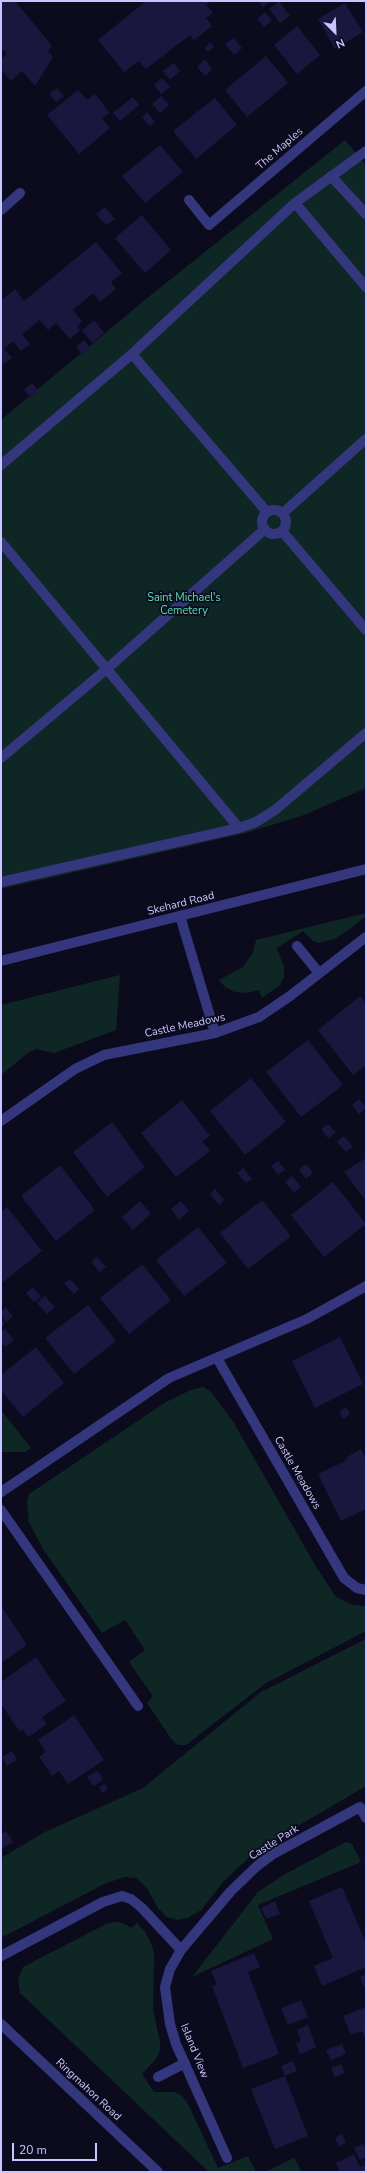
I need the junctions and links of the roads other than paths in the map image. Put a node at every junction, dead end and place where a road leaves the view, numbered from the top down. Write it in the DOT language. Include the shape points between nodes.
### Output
graph roads {
  1 [pos="366,91"];
  2 [pos="366,151"];
  3 [pos="332,176"];
  4 [pos="20,193"];
  5 [pos="189,200"];
  6 [pos="295,203"];
  7 [pos="1,210"];
  8 [pos="366,214"];
  9 [pos="366,287"];
  10 [pos="132,354"];
  11 [pos="366,439"];
  12 [pos="1,465"];
  13 [pos="267,512"];
  14 [pos="283,513"];
  15 [pos="265,529"];
  16 [pos="282,530"];
  17 [pos="1,542"];
  18 [pos="366,630"];
  19 [pos="108,668"];
  20 [pos="366,733"];
  21 [pos="1,758"];
  22 [pos="239,828"];
  23 [pos="366,870"];
  24 [pos="1,882"];
  25 [pos="180,916"];
  26 [pos="366,937"];
  27 [pos="297,946"];
  28 [pos="1,962"];
  29 [pos="319,973"];
  30 [pos="215,1033"];
  31 [pos="1,1121"];
  32 [pos="366,1286"];
  33 [pos="217,1358"];
  34 [pos="1,1492"];
  35 [pos="1,1510"];
  36 [pos="366,1590"];
  37 [pos="138,1706"];
  38 [pos="363,1805"];
  39 [pos="366,1818"];
  40 [pos="181,1950"];
  41 [pos="1,1956"];
  42 [pos="1,2024"];
  43 [pos="185,2063"];
  44 [pos="158,2077"];
  45 [pos="227,2158"];
  46 [pos="158,2172"];
  1 -- 5 [label="street, The Maples" via="209,225"];
  2 -- 3 [label="street"];
  3 -- 6 [label="street"];
  3 -- 8 [label="street"];
  4 -- 7 [label="street"];
  6 -- 9 [label="street"];
  6 -- 10 [label="street"];
  10 -- 12 [label="street"];
  10 -- 13 [label="street"];
  11 -- 14 [label="street"];
  13 -- 14 [label="street" via="273,510"];
  13 -- 15 [label="street" via="262,522"];
  14 -- 16 [label="street" via="286,524"];
  15 -- 16 [label="street" via="271,533"];
  15 -- 19 [label="street"];
  16 -- 18 [label="street"];
  17 -- 19 [label="street"];
  19 -- 21 [label="street"];
  19 -- 22 [label="street"];
  20 -- 22 [label="street" via="275,810 256,822"];
  22 -- 24 [label="street"];
  23 -- 25 [label="street, Skehard Road"];
  25 -- 28 [label="street, Skehard Road"];
  25 -- 30 [label="street"];
  26 -- 29 [label="street, Castle Meadows"];
  27 -- 29 [label="street"];
  29 -- 30 [label="street, Castle Meadows" via="259,1017"];
  30 -- 31 [label="street, Castle Meadows" via="104,1056 75,1070"];
  32 -- 33 [label="street" via="307,1318"];
  33 -- 34 [label="street" via="169,1378"];
  33 -- 36 [label="street, Castle Meadows" via="344,1578 357,1588"];
  35 -- 37 [label="street"];
  38 -- 39 [label="street, Castle Park"];
  38 -- 40 [label="street, Castle Park" via="273,1854 257,1866 231,1891"];
  40 -- 41 [label="street" via="142,1908 131,1899 122,1896 97,1905"];
  40 -- 43 [label="street, Island View" via="170,1969 165,1987 170,2024"];
  42 -- 46 [label="street, Ringmahon Road"];
  43 -- 44 [label="street"];
  43 -- 45 [label="street, Island View"];
}
